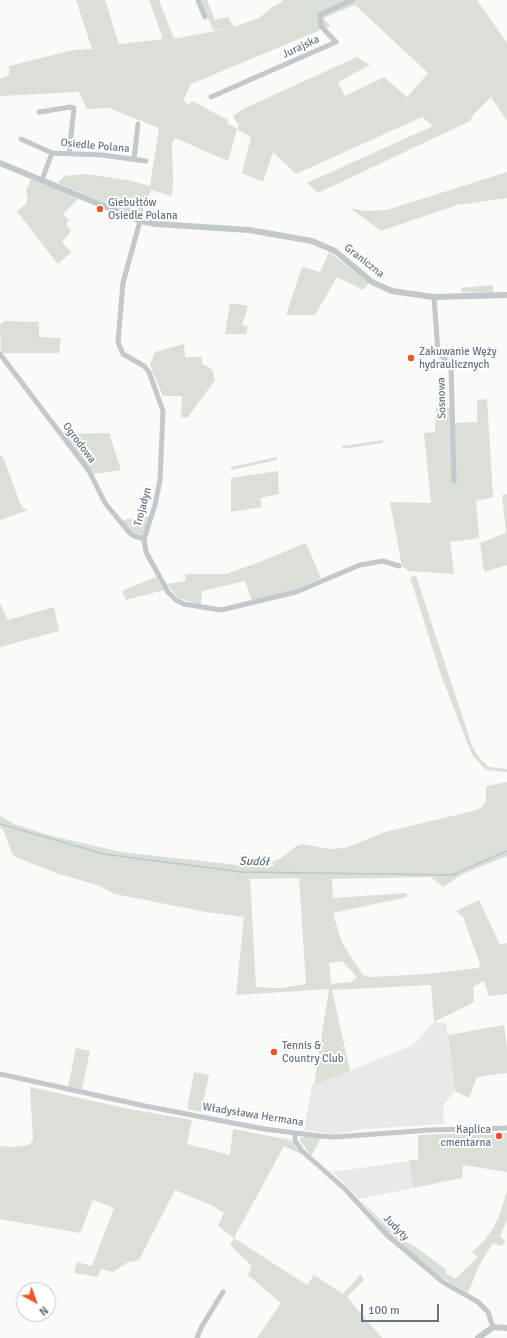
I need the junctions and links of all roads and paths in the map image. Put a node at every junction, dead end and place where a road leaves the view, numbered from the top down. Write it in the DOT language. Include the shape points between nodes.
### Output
graph roads {
  1 [pos="198,0"];
  2 [pos="352,0"];
  3 [pos="205,17"];
  4 [pos="211,97"];
  5 [pos="39,112"];
  6 [pos="138,124"];
  7 [pos="21,138"];
  8 [pos="52,153"];
  9 [pos="69,154"];
  10 [pos="134,159"];
  11 [pos="146,161"];
  12 [pos="0,163"];
  13 [pos="42,180"];
  14 [pos="140,221"];
  15 [pos="507,296"];
  16 [pos="434,297"];
  17 [pos="0,354"];
  18 [pos="454,481"];
  19 [pos="144,539"];
  20 [pos="398,566"];
  21 [pos="0,1074"];
  22 [pos="507,1128"];
  23 [pos="295,1133"];
  24 [pos="223,1292"];
  25 [pos="493,1328"];
  26 [pos="507,1328"];
  27 [pos="198,1338"];
  28 [pos="478,1338"];
  1 -- 3 [label="street"];
  2 -- 4 [label="street, Jurajska" via="320,15 321,26 336,42"];
  5 -- 9 [label="street" via="74,108"];
  6 -- 10 [label="street"];
  7 -- 8 [label="street, Osiedle Polana"];
  8 -- 9 [label="street, Osiedle Polana"];
  8 -- 13 [label="street"];
  9 -- 10 [label="street, Osiedle Polana"];
  10 -- 11 [label="street, Osiedle Polana"];
  12 -- 13 [label="street, Graniczna"];
  13 -- 14 [label="street, Graniczna"];
  14 -- 16 [label="street, Graniczna" via="249,230 305,239 335,251 380,286 398,292"];
  14 -- 19 [label="street, Trojadyn" via="123,283 118,342 123,354 144,366 149,372 163,411 160,480 156,505"];
  15 -- 16 [label="street, Graniczna"];
  16 -- 18 [label="street, Sosnowa" via="438,352 451,366"];
  17 -- 19 [label="street, Ogrodowa" via="89,471 105,503 128,531"];
  19 -- 20 [label="street, Trojadyn" via="146,552 170,595 184,604 206,609 227,608 296,592 360,565 383,561"];
  21 -- 23 [label="street, Władysława Hermana" via="138,1105"];
  22 -- 23 [label="street, Władysława Hermana" via="430,1130 335,1137"];
  23 -- 25 [label="street, Judyty" via="295,1141 302,1151 344,1189 387,1235 443,1282 478,1302 488,1312"];
  24 -- 27 [label="street" via="202,1326"];
  25 -- 26 [label="street"];
  25 -- 28 [label="street"];
}
